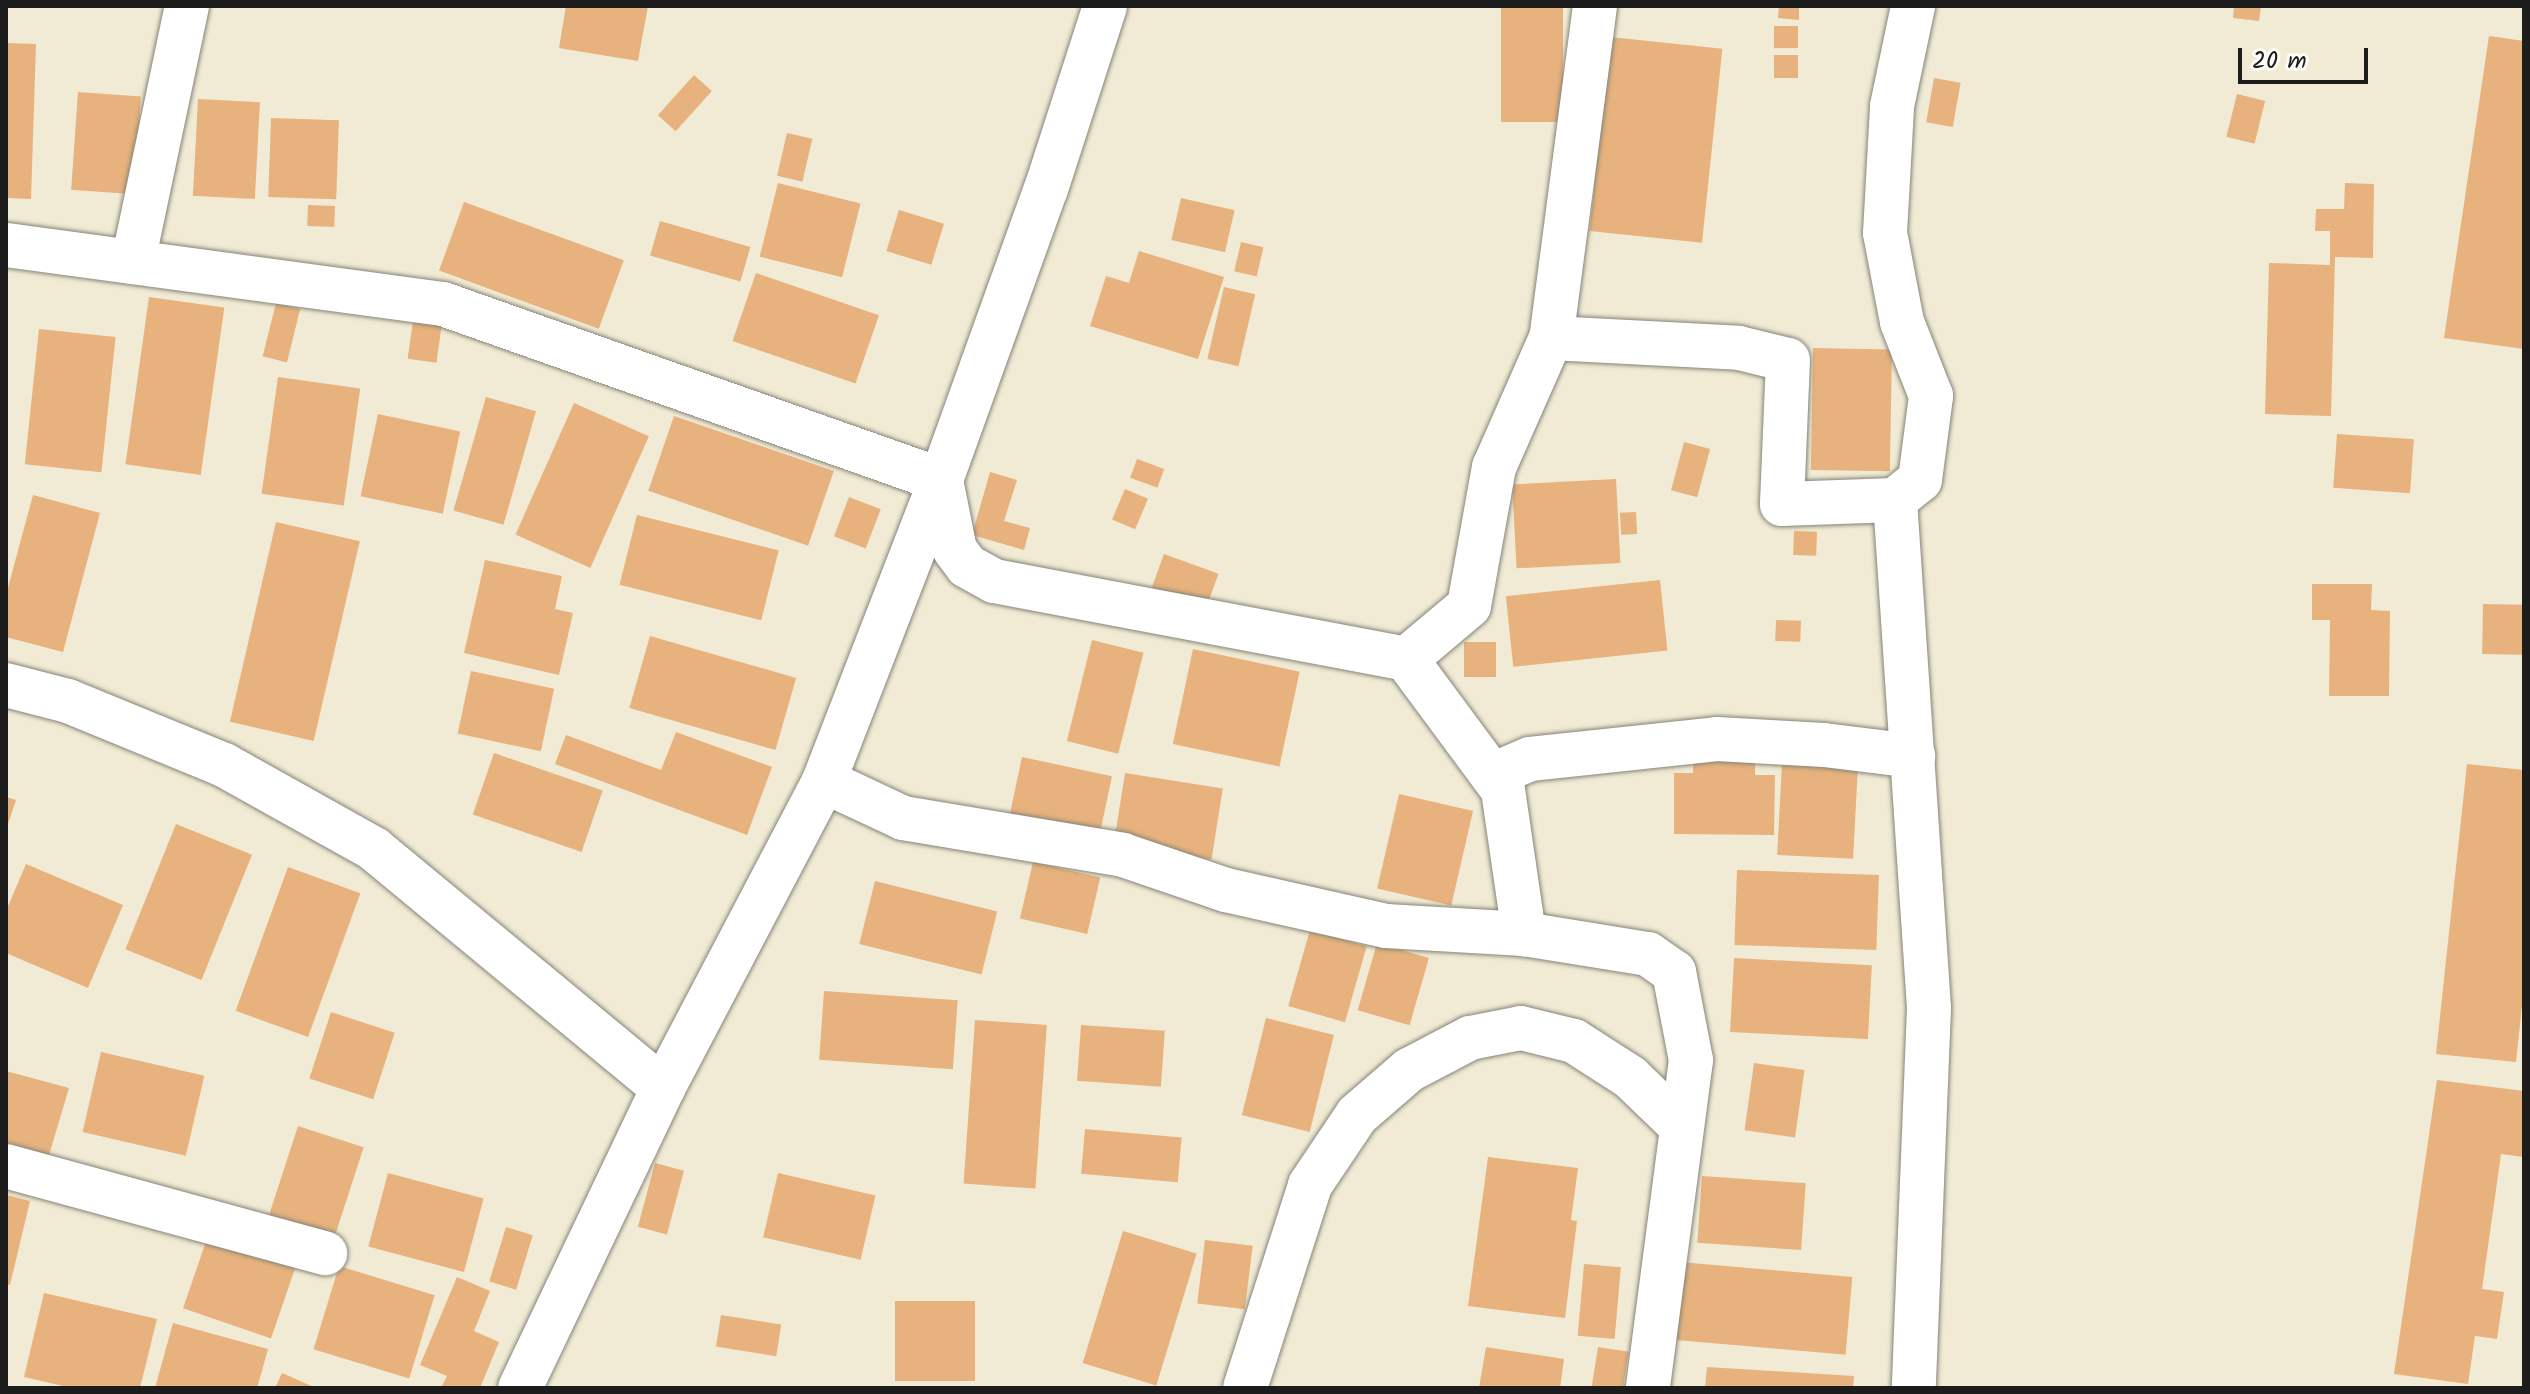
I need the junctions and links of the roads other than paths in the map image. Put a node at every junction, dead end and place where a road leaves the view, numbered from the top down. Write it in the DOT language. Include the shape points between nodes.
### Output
graph roads {
  1 [pos="187,6"];
  2 [pos="1105,6"];
  3 [pos="1595,6"];
  4 [pos="1913,6"];
  5 [pos="6,245"];
  6 [pos="133,262"];
  7 [pos="1551,338"];
  8 [pos="941,480"];
  9 [pos="1895,500"];
  10 [pos="1406,659"];
  11 [pos="6,685"];
  12 [pos="1913,756"];
  13 [pos="1492,775"];
  14 [pos="824,781"];
  15 [pos="1524,934"];
  16 [pos="663,1088"];
  17 [pos="1681,1126"];
  18 [pos="6,1166"];
  19 [pos="325,1253"];
  20 [pos="520,1388"];
  21 [pos="1245,1388"];
  22 [pos="1648,1388"];
  23 [pos="1914,1388"];
  1 -- 6 [label="street"];
  2 -- 8 [label="street" via="1046,189"];
  3 -- 7 [label="street"];
  4 -- 9 [label="street" via="1892,106 1885,233 1902,322 1931,396 1920,480"];
  5 -- 6 [label="street"];
  6 -- 8 [label="street" via="443,304"];
  7 -- 9 [label="street" via="1739,348 1788,360 1782,504"];
  7 -- 10 [label="street" via="1494,467 1469,606"];
  8 -- 10 [label="street" via="955,550 967,566 994,581"];
  8 -- 14 [label="street"];
  9 -- 12 [label="street"];
  10 -- 13 [label="street"];
  11 -- 16 [label="street" via="68,701 224,765 374,849"];
  12 -- 13 [label="street" via="1717,739 1530,759"];
  12 -- 23 [label="street" via="1929,1008"];
  13 -- 15 [label="street" via="1503,790"];
  14 -- 15 [label="street" via="903,818 1123,855 1226,890 1386,926"];
  14 -- 16 [label="street"];
  15 -- 17 [label="street" via="1648,954 1674,972 1691,1060"];
  16 -- 20 [label="street"];
  17 -- 21 [label="street" via="1630,1077 1574,1041 1521,1028 1470,1038 1409,1070 1357,1115 1310,1185"];
  17 -- 22 [label="street"];
  18 -- 19 [label="street"];
}
